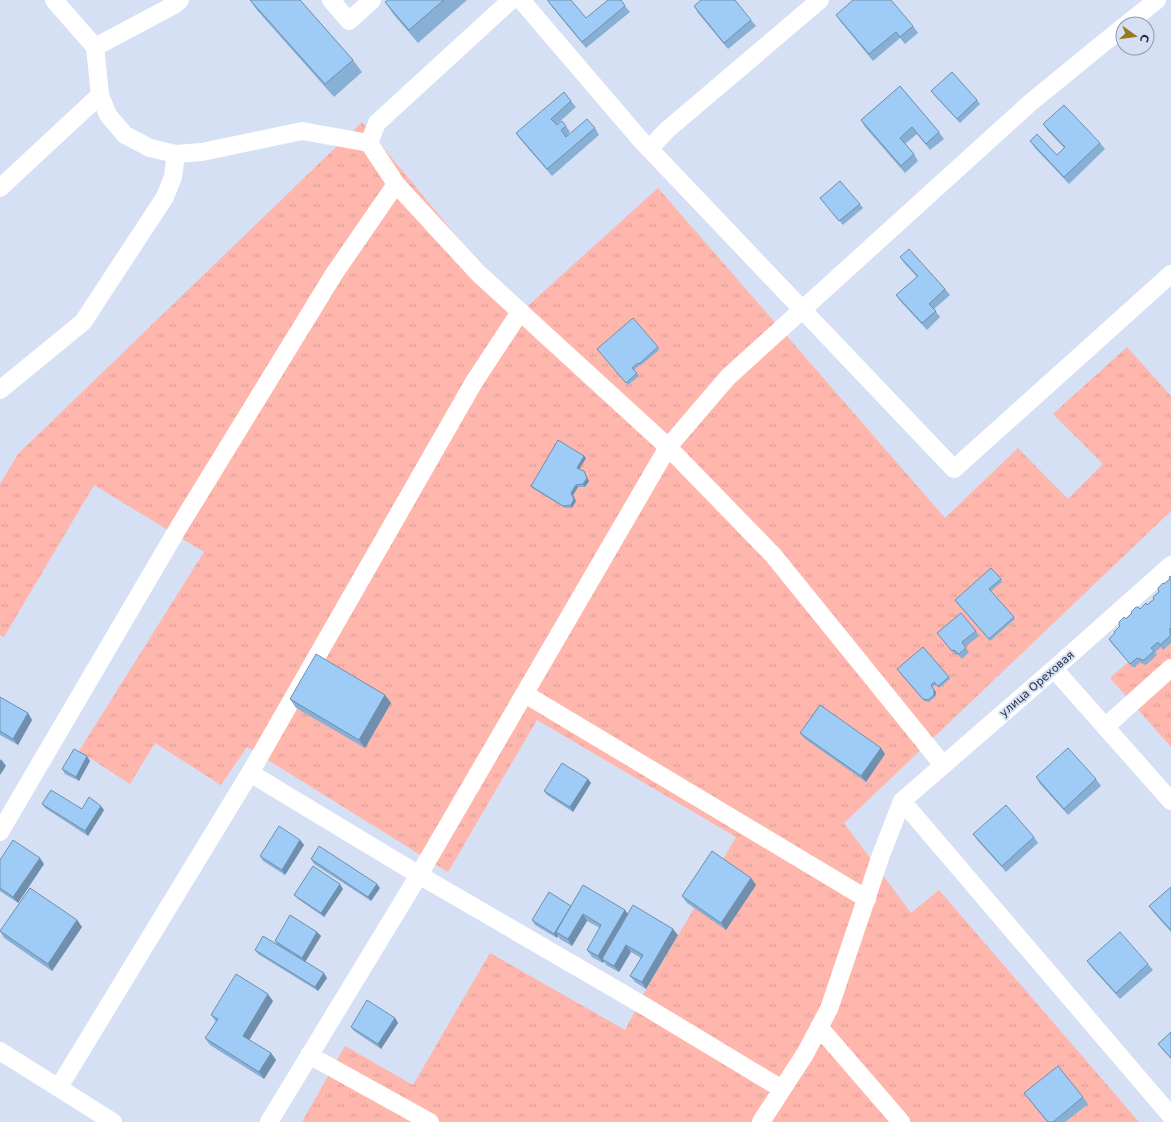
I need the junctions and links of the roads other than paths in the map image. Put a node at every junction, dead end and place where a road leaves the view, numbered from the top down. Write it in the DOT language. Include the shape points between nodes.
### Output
graph roads {
  1 [pos="54,0"];
  2 [pos="180,0"];
  3 [pos="331,0"];
  4 [pos="372,0"];
  5 [pos="511,0"];
  6 [pos="521,0"];
  7 [pos="820,0"];
  8 [pos="1157,0"];
  9 [pos="1137,16"];
  10 [pos="1115,34"];
  11 [pos="96,47"];
  12 [pos="100,95"];
  13 [pos="369,143"];
  14 [pos="649,148"];
  15 [pos="176,154"];
  16 [pos="396,184"];
  17 [pos="0,188"];
  18 [pos="1171,274"];
  19 [pos="802,310"];
  20 [pos="520,312"];
  21 [pos="0,390"];
  22 [pos="668,447"];
  23 [pos="1171,565"];
  24 [pos="1171,668"];
  25 [pos="1054,669"];
  26 [pos="525,694"];
  27 [pos="1105,727"];
  28 [pos="943,765"];
  29 [pos="250,773"];
  30 [pos="902,801"];
  31 [pos="1171,801"];
  32 [pos="0,832"];
  33 [pos="419,875"];
  34 [pos="867,899"];
  35 [pos="819,1027"];
  36 [pos="0,1051"];
  37 [pos="309,1055"];
  38 [pos="59,1087"];
  39 [pos="782,1089"];
  40 [pos="1171,1116"];
  41 [pos="112,1122"];
  42 [pos="269,1122"];
  43 [pos="430,1122"];
  44 [pos="761,1122"];
  45 [pos="901,1122"];
  1 -- 11 [label="street"];
  2 -- 11 [label="street"];
  3 -- 4 [label="street" via="349,21"];
  5 -- 13 [label="street" via="377,123"];
  6 -- 14 [label="street"];
  7 -- 14 [label="street"];
  8 -- 9 [label="street"];
  10 -- 19 [label="street" via="1030,103"];
  11 -- 12 [label="street"];
  12 -- 15 [label="street" via="108,115 125,135 150,148"];
  12 -- 17 [label="street"];
  13 -- 15 [label="street" via="302,131 202,152"];
  13 -- 16 [label="street"];
  14 -- 19 [label="street"];
  15 -- 21 [label="street" via="173,177 165,197 83,322"];
  16 -- 20 [label="street" via="478,273"];
  16 -- 32 [label="street" via="334,274 188,511"];
  18 -- 19 [label="street" via="954,469"];
  19 -- 22 [label="street" via="728,377"];
  20 -- 22 [label="street"];
  20 -- 29 [label="street" via="470,388"];
  22 -- 26 [label="street"];
  22 -- 28 [label="street" via="773,555"];
  23 -- 25 [label="street, улица Ореховая"];
  24 -- 27 [label="street"];
  25 -- 27 [label="street"];
  25 -- 28 [label="street, улица Ореховая"];
  26 -- 33 [label="street"];
  26 -- 34 [label="street"];
  27 -- 31 [label="street"];
  28 -- 30 [label="street, улица Ореховая"];
  29 -- 33 [label="street"];
  29 -- 38 [label="street"];
  30 -- 34 [label="street"];
  30 -- 40 [label="street"];
  33 -- 37 [label="street"];
  33 -- 39 [label="street"];
  34 -- 35 [label="street" via="830,1009"];
  35 -- 39 [label="street"];
  35 -- 45 [label="street"];
  36 -- 38 [label="street"];
  37 -- 42 [label="street"];
  37 -- 43 [label="street"];
  38 -- 41 [label="street"];
  39 -- 44 [label="street"];
}
